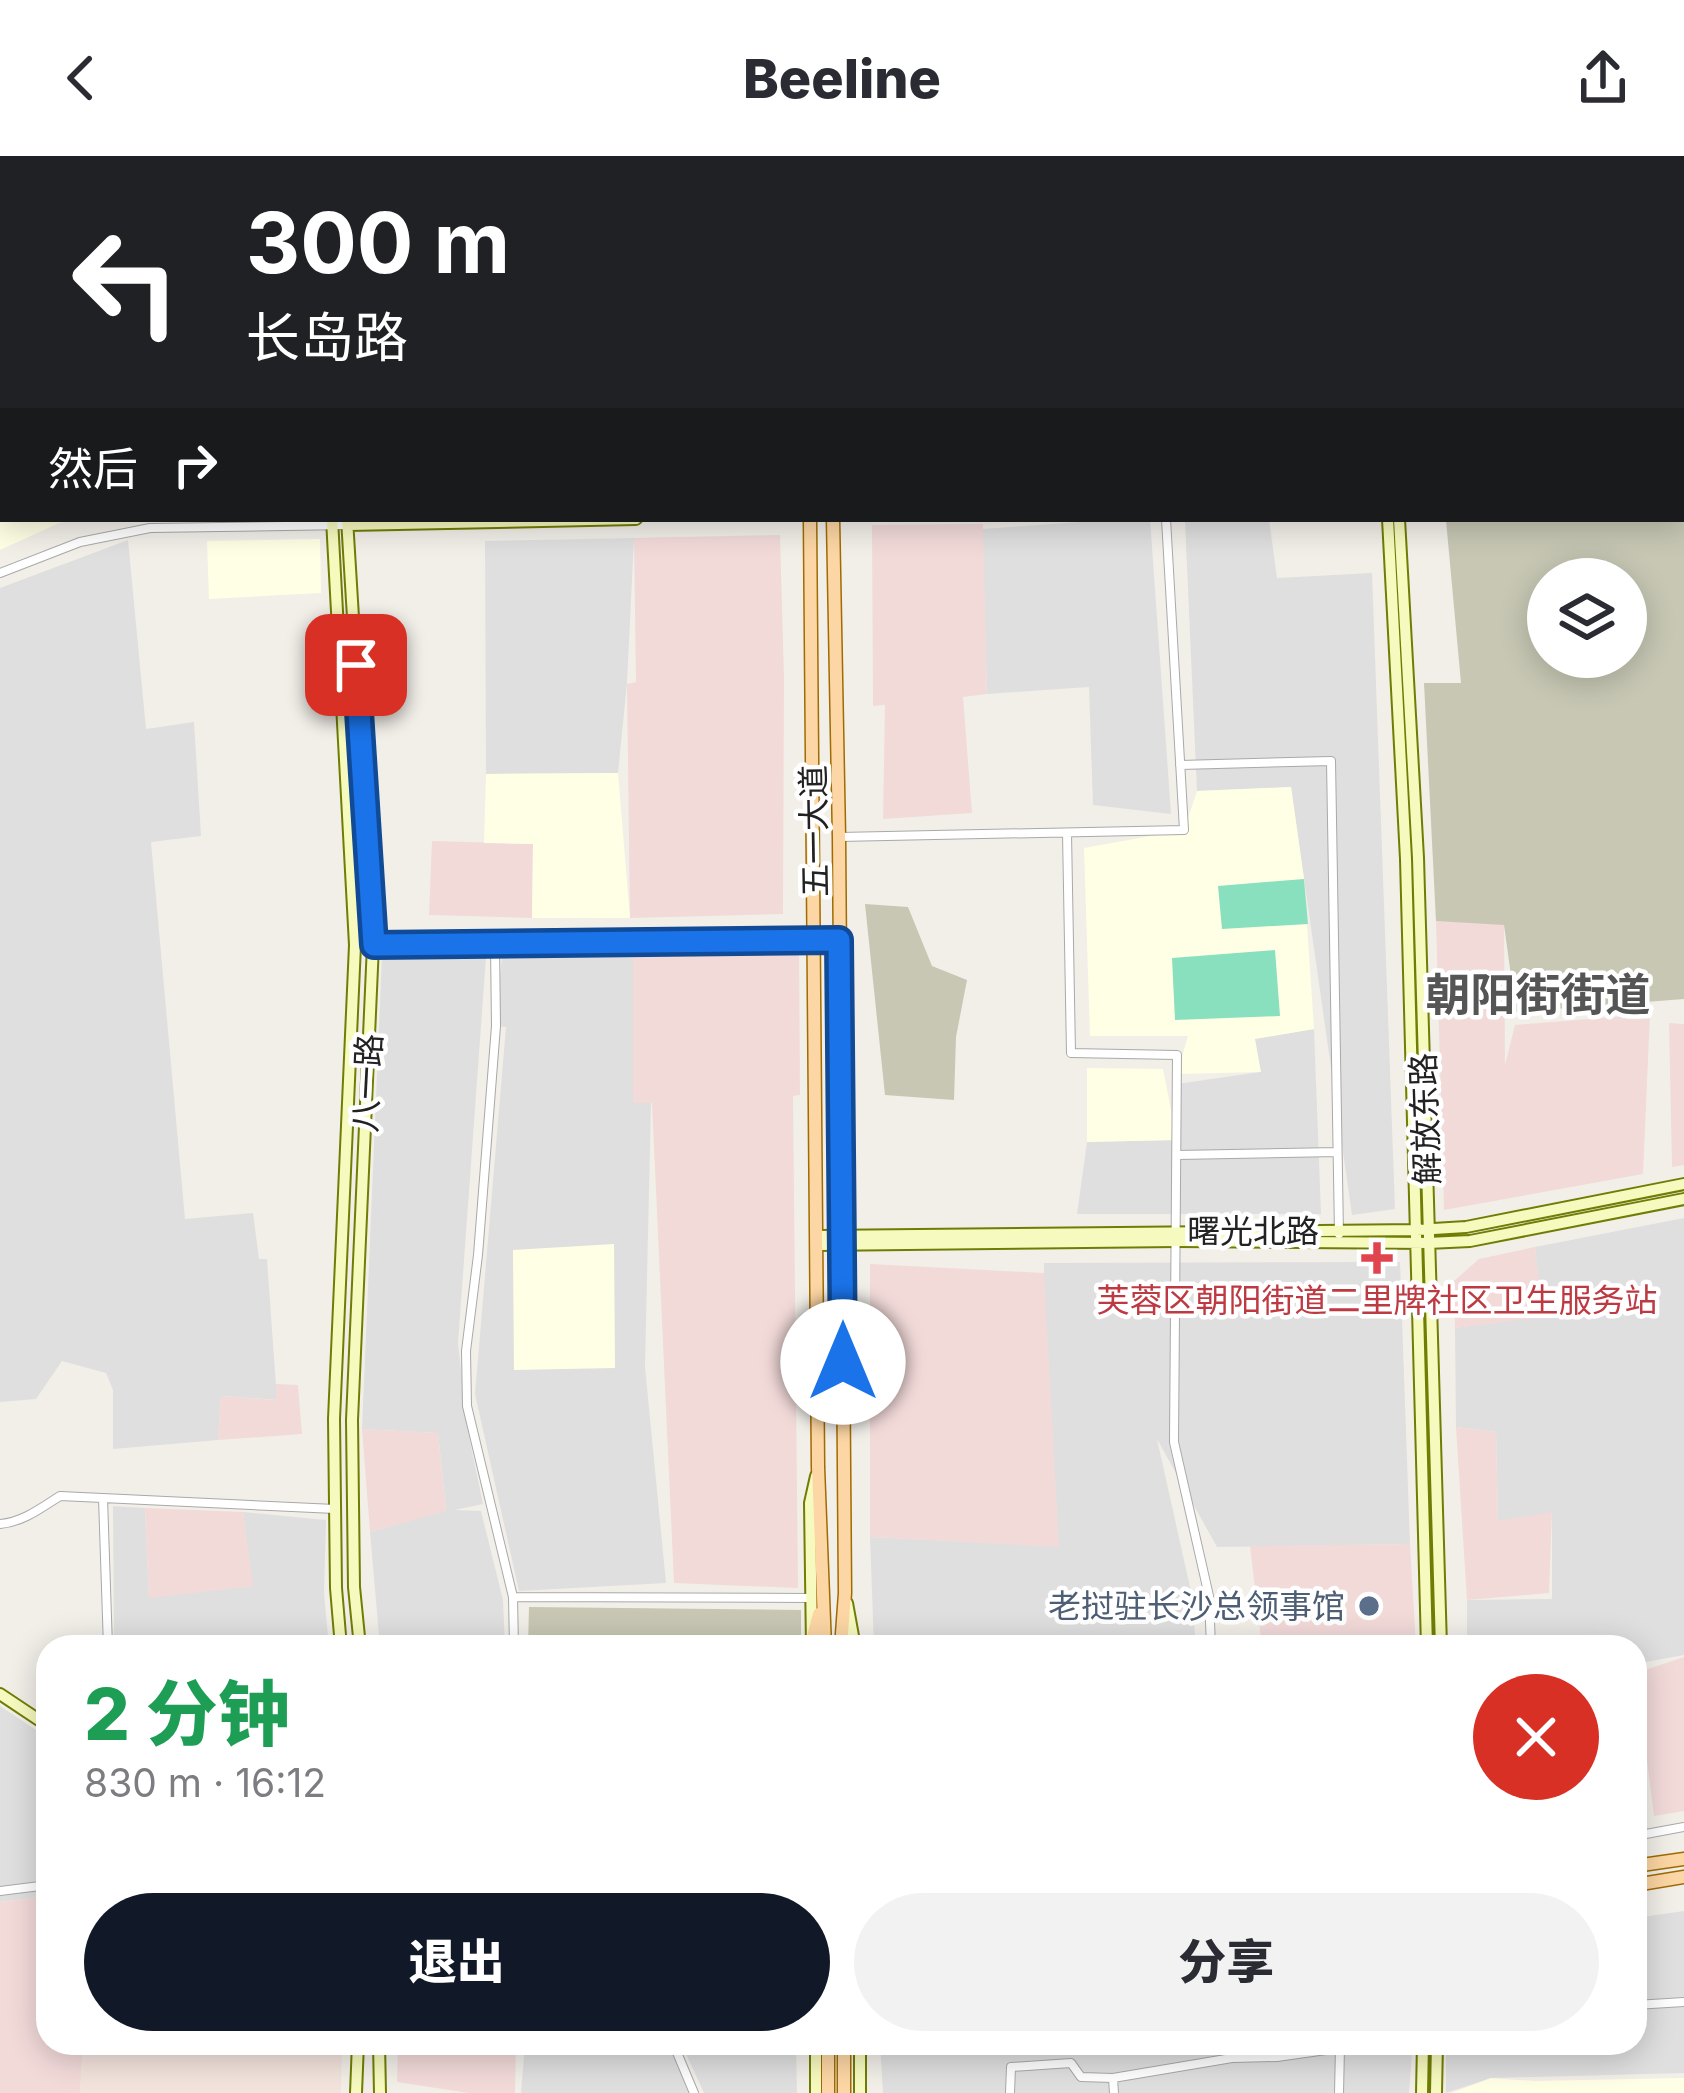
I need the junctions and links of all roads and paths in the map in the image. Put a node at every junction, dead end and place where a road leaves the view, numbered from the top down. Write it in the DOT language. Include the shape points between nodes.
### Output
graph roads {
  1 [pos="332,522"];
  2 [pos="348,522"];
  3 [pos="810,522"];
  4 [pos="833,522"];
  5 [pos="1166,522"];
  6 [pos="1388,522"];
  7 [pos="1400,522"];
  8 [pos="0,573"];
  9 [pos="1180,765"];
  10 [pos="1067,832"];
  11 [pos="839,837"];
  12 [pos="815,940"];
  13 [pos="839,940"];
  14 [pos="495,944"];
  15 [pos="374,945"];
  16 [pos="1338,1153"];
  17 [pos="1177,1155"];
  18 [pos="1684,1184"];
  19 [pos="1684,1199"];
  20 [pos="1422,1229"];
  21 [pos="1177,1236"];
  22 [pos="1339,1236"];
  23 [pos="818,1240"];
  24 [pos="842,1240"];
  25 [pos="1423,1244"];
  26 [pos="103,1498"];
  27 [pos="335,1509"];
  28 [pos="0,1524"];
  29 [pos="845,1593"];
  30 [pos="817,1597"];
  31 [pos="513,1598"];
  32 [pos="108,1635"];
  33 [pos="340,1635"];
  34 [pos="359,1635"];
  35 [pos="514,1635"];
  36 [pos="819,1635"];
  37 [pos="842,1635"];
  38 [pos="853,1635"];
  39 [pos="1211,1635"];
  40 [pos="1427,1635"];
  41 [pos="1440,1635"];
  42 [pos="0,1694"];
  43 [pos="36,1718"];
  44 [pos="1684,1827"];
  45 [pos="1647,1834"];
  46 [pos="1684,1859"];
  47 [pos="1647,1865"];
  48 [pos="1684,1877"];
  49 [pos="1647,1883"];
  50 [pos="36,1886"];
  51 [pos="0,1891"];
  52 [pos="1684,2002"];
  53 [pos="1647,2005"];
  54 [pos="358,2055"];
  55 [pos="379,2055"];
  56 [pos="678,2055"];
  57 [pos="815,2055"];
  58 [pos="828,2055"];
  59 [pos="844,2055"];
  60 [pos="860,2055"];
  61 [pos="1272,2055"];
  62 [pos="1340,2055"];
  63 [pos="1423,2055"];
  64 [pos="1437,2055"];
  65 [pos="1259,2057"];
  66 [pos="1113,2078"];
  67 [pos="356,2093"];
  68 [pos="380,2093"];
  69 [pos="694,2093"];
  70 [pos="816,2093"];
  71 [pos="829,2093"];
  72 [pos="844,2093"];
  73 [pos="860,2093"];
  74 [pos="1010,2093"];
  75 [pos="1114,2093"];
  76 [pos="1339,2093"];
  77 [pos="1422,2093"];
  78 [pos="1436,2093"];
  1 -- 2 [label="street"];
  1 -- 8 [label="street" via="150,527 80,542"];
  1 -- 27 [label="main road, 八一路" via="355,945"];
  2 -- 15 [label="main road, 八一路"];
  3 -- 12 [label="main road, 五一大道"];
  4 -- 11 [label="main road, 五一大道"];
  5 -- 9 [label="street"];
  6 -- 20 [label="main road, 解放东路"];
  7 -- 20 [label="main road, 解放东路" via="1418,858"];
  9 -- 10 [label="street" via="1184,830"];
  9 -- 16 [label="street" via="1331,760"];
  10 -- 11 [label="street"];
  10 -- 17 [label="street" via="1071,1053 1178,1055"];
  11 -- 13 [label="main road, 五一大道"];
  12 -- 13 [label="main road"];
  12 -- 14 [label="main road"];
  12 -- 23 [label="main road, 五一大道"];
  13 -- 24 [label="main road, 五一大道"];
  14 -- 15 [label="main road"];
  14 -- 31 [label="street" via="496,1026 466,1406"];
  15 -- 34 [label="main road, 八一路" via="352,1420"];
  16 -- 17 [label="street"];
  16 -- 22 [label="street"];
  17 -- 21 [label="street"];
  18 -- 20 [label="main road, 曙光北路"];
  19 -- 25 [label="main road, 曙光北路"];
  20 -- 22 [label="main road, 曙光北路"];
  20 -- 25 [label="main road, 解放东路"];
  21 -- 22 [label="main road, 曙光北路"];
  21 -- 24 [label="main road, 曙光北路"];
  21 -- 39 [label="street" via="1174,1442"];
  22 -- 25 [label="main road, 曙光北路"];
  23 -- 24 [label="main road, 曙光北路"];
  23 -- 30 [label="main road, 五一大道"];
  24 -- 29 [label="main road, 五一大道"];
  25 -- 40 [label="main road, 解放东路"];
  25 -- 41 [label="main road, 解放东路"];
  26 -- 27 [label="street"];
  26 -- 28 [label="street" via="60,1496"];
  26 -- 32 [label="street"];
  27 -- 33 [label="main road, 八一路"];
  29 -- 37 [label="main road, 五一大道"];
  29 -- 38 [label="main road"];
  30 -- 31 [label="street"];
  30 -- 36 [label="main road, 五一大道"];
  31 -- 35 [label="street"];
  42 -- 43 [label="main road"];
  44 -- 45 [label="street"];
  46 -- 47 [label="main road"];
  48 -- 49 [label="main road"];
  50 -- 51 [label="street"];
  52 -- 53 [label="street"];
  54 -- 67 [label="main road"];
  55 -- 68 [label="main road"];
  56 -- 69 [label="street"];
  57 -- 70 [label="main road"];
  58 -- 71 [label="main road"];
  59 -- 72 [label="main road"];
  60 -- 73 [label="main road"];
  61 -- 65 [label="street"];
  62 -- 76 [label="street"];
  63 -- 77 [label="main road"];
  64 -- 78 [label="main road"];
  65 -- 66 [label="street"];
  66 -- 74 [label="street" via="1081,2077 1071,2063 1011,2067"];
  66 -- 75 [label="street"];
}
